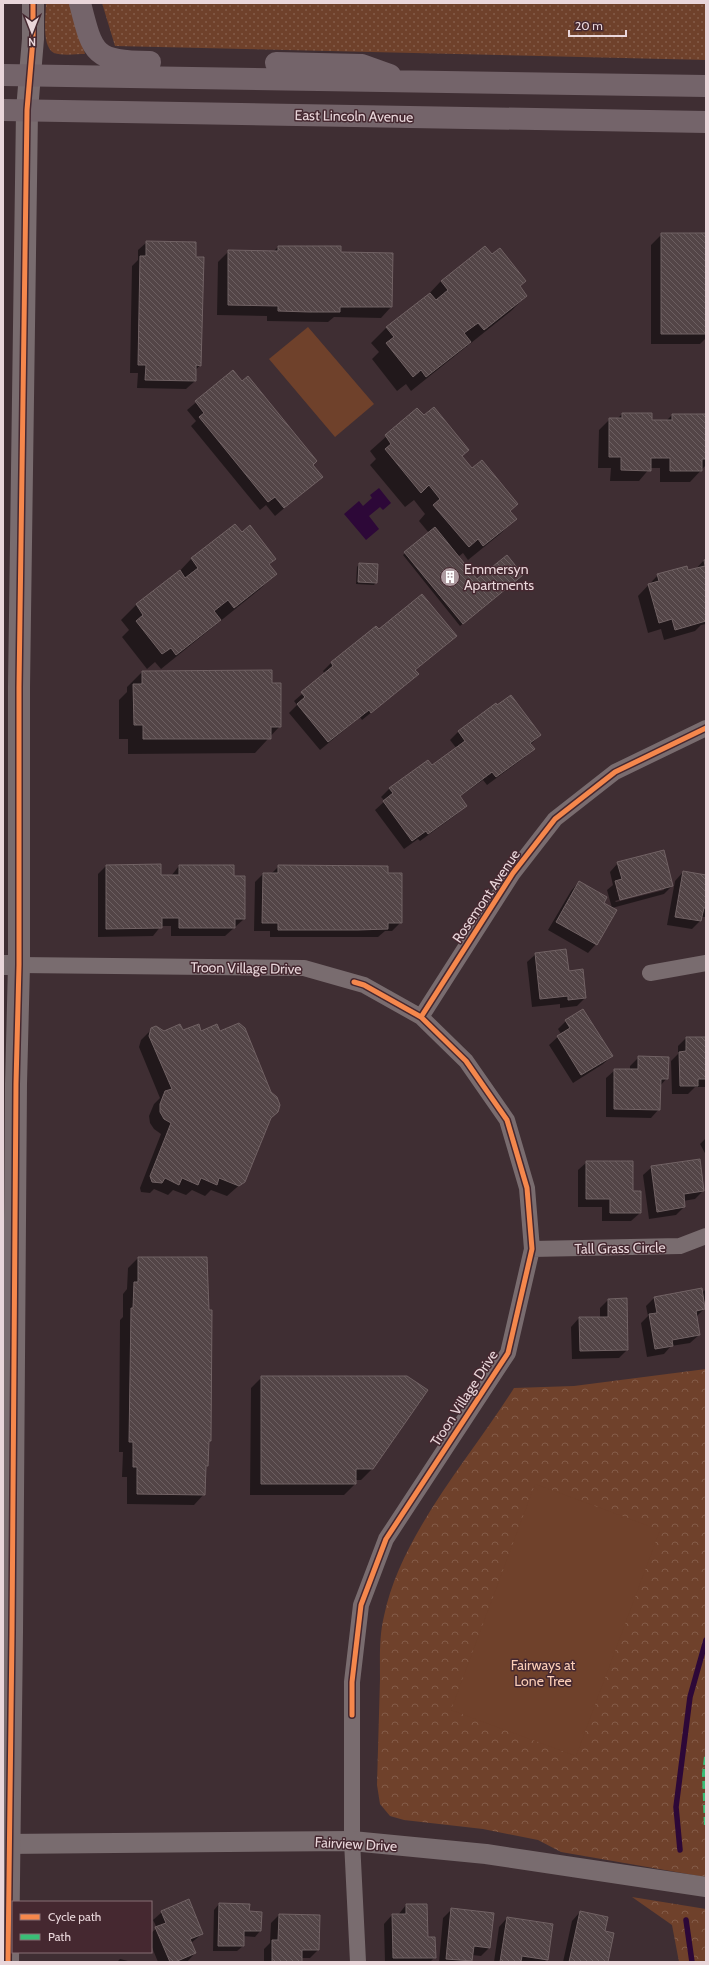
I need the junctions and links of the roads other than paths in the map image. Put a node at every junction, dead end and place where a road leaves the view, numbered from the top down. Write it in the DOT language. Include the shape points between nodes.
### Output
graph roads {
  1 [pos="33,3"];
  2 [pos="80,3"];
  3 [pos="3,74"];
  4 [pos="30,74"];
  5 [pos="406,81"];
  6 [pos="706,86"];
  7 [pos="3,110"];
  8 [pos="27,110"];
  9 [pos="706,122"];
  10 [pos="706,728"];
  11 [pos="706,963"];
  12 [pos="11,965"];
  13 [pos="650,973"];
  14 [pos="421,1017"];
  15 [pos="706,1236"];
  16 [pos="532,1250"];
  17 [pos="352,1841"];
  18 [pos="6,1844"];
  19 [pos="706,1887"];
  20 [pos="8,1962"];
  21 [pos="358,1962"];
  1 -- 4 [label="main road"];
  2 -- 5 [label="main road" via="90,40 100,53 115,60 362,65"];
  3 -- 4 [label="main road"];
  4 -- 5 [label="main road"];
  4 -- 8 [label="main road"];
  5 -- 6 [label="main road"];
  7 -- 8 [label="main road, East Lincoln Avenue"];
  8 -- 9 [label="main road, East Lincoln Avenue"];
  8 -- 12 [label="main road" via="19,687"];
  10 -- 14 [label="street, Rosemont Avenue" via="615,772 555,819 513,873"];
  11 -- 13 [label="street"];
  12 -- 14 [label="street, Troon Village Drive" via="304,968 364,985"];
  12 -- 18 [label="main road" via="16,1084 12,1632"];
  14 -- 16 [label="street, Troon Village Drive" via="466,1061 507,1120 527,1188"];
  15 -- 16 [label="street, Tall Grass Circle" via="680,1246"];
  16 -- 17 [label="street, Troon Village Drive" via="508,1353 386,1539 361,1606 352,1682"];
  17 -- 18 [label="street, Fairview Drive"];
  17 -- 19 [label="street, Fairview Drive" via="486,1854"];
  17 -- 21 [label="street, Troon Village Drive"];
  18 -- 20 [label="main road"];
}
